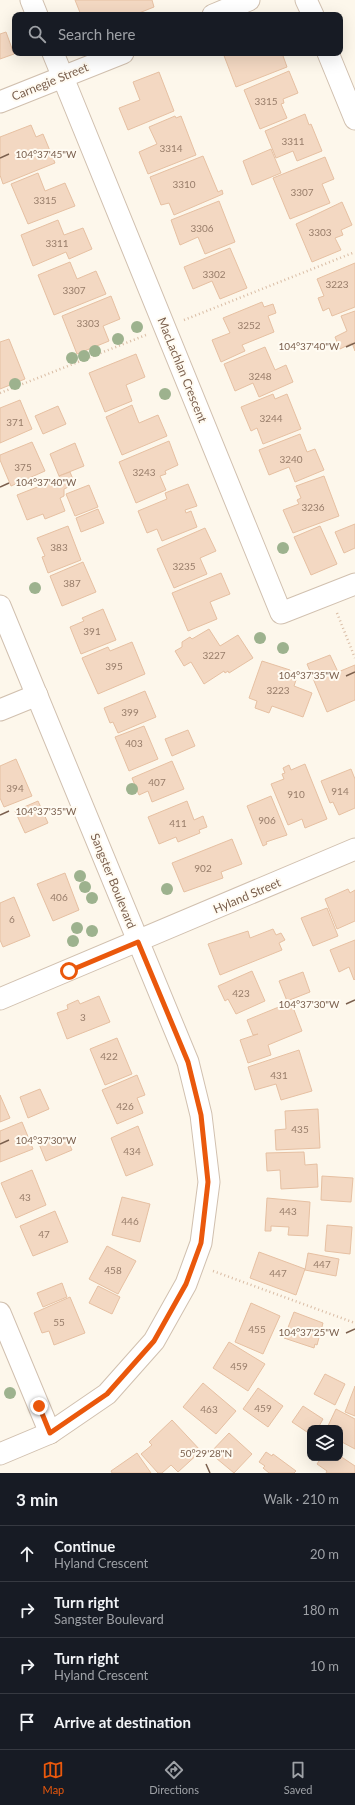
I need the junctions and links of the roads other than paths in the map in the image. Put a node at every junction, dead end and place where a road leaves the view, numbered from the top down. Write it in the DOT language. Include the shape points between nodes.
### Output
graph roads {
  1 [pos="31,0"];
  2 [pos="249,0"];
  3 [pos="306,0"];
  4 [pos="36,12"];
  5 [pos="220,12"];
  6 [pos="312,12"];
  7 [pos="54,56"];
  8 [pos="116,56"];
  9 [pos="329,56"];
  10 [pos="64,78"];
  11 [pos="0,102"];
  12 [pos="355,119"];
  13 [pos="355,584"];
  14 [pos="0,606"];
  15 [pos="37,695"];
  16 [pos="0,710"];
  17 [pos="355,849"];
  18 [pos="138,942"];
  19 [pos="0,999"];
  20 [pos="0,1313"];
  21 [pos="50,1433"];
  22 [pos="0,1454"];
  1 -- 4 [label="street"];
  2 -- 5 [label="street"];
  3 -- 6 [label="street"];
  7 -- 10 [label="street, MacLachlan Crescent"];
  8 -- 10 [label="street, Carnegie Street"];
  9 -- 12 [label="street"];
  10 -- 11 [label="street, Carnegie Street"];
  10 -- 13 [label="street, MacLachlan Crescent" via="281,613"];
  14 -- 15 [label="street, Sangster Boulevard"];
  15 -- 16 [label="street"];
  15 -- 18 [label="street, Sangster Boulevard"];
  17 -- 18 [label="street, Hyland Street"];
  18 -- 19 [label="street, Hyland Street"];
  18 -- 21 [label="street, Sangster Boulevard" via="188,1062 201,1115 208,1182 201,1243 186,1284 154,1341 107,1394"];
  20 -- 21 [label="street"];
  21 -- 22 [label="street, Sangster Boulevard"];
}
